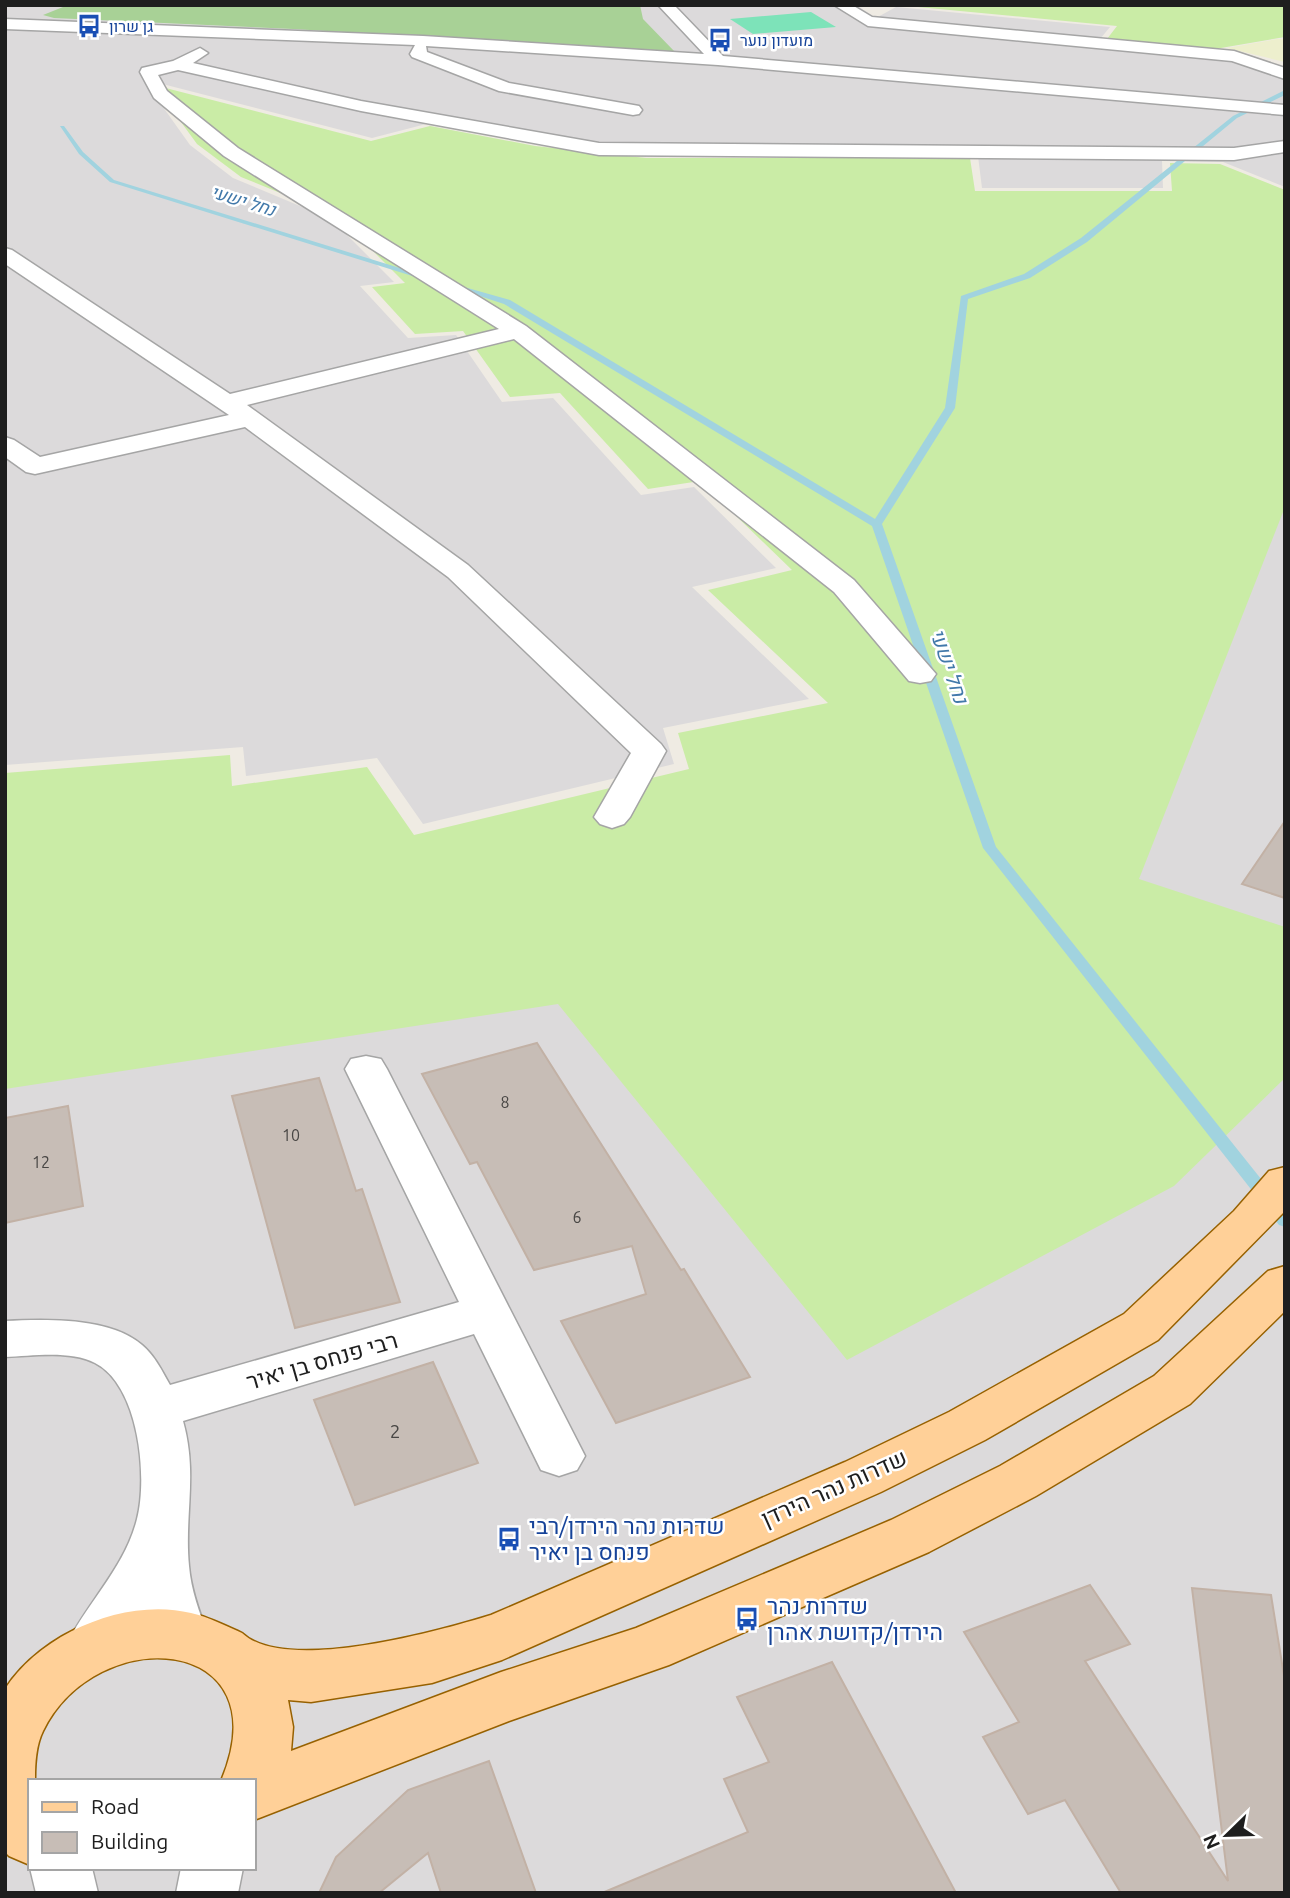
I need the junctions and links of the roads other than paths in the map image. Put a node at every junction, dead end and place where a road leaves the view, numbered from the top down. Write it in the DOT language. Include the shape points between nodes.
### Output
graph roads {
  1 [pos="665,5"];
  2 [pos="841,5"];
  3 [pos="30,10"];
  4 [pos="5,22"];
  5 [pos="239,33"];
  6 [pos="423,41"];
  7 [pos="718,60"];
  8 [pos="178,65"];
  9 [pos="1285,74"];
  10 [pos="633,110"];
  11 [pos="1285,110"];
  12 [pos="1285,146"];
  13 [pos="5,254"];
  14 [pos="518,331"];
  15 [pos="227,402"];
  16 [pos="250,418"];
  17 [pos="5,444"];
  18 [pos="920,674"];
  19 [pos="612,817"];
  20 [pos="366,1069"];
  21 [pos="1285,1182"];
  22 [pos="1285,1283"];
  23 [pos="487,1312"];
  24 [pos="5,1339"];
  25 [pos="156,1409"];
  26 [pos="559,1456"];
  27 [pos="164,1516"];
  28 [pos="180,1634"];
  29 [pos="92,1648"];
  30 [pos="236,1660"];
  31 [pos="12,1721"];
  32 [pos="5,1778"];
  33 [pos="252,1779"];
  34 [pos="5,1785"];
  35 [pos="256,1791"];
  36 [pos="28,1835"];
  37 [pos="28,1838"];
  38 [pos="5,1843"];
  39 [pos="61,1870"];
  40 [pos="212,1870"];
  41 [pos="67,1893"];
  42 [pos="207,1893"];
  1 -- 7 [label="street"];
  2 -- 9 [label="street" via="868,21 1234,56"];
  3 -- 4 [label="street"];
  4 -- 5 [label="street"];
  5 -- 6 [label="street"];
  5 -- 8 [label="street"];
  6 -- 7 [label="street"];
  6 -- 10 [label="street" via="418,54 505,87"];
  7 -- 11 [label="street"];
  8 -- 12 [label="street" via="361,106 599,149 1234,154"];
  8 -- 14 [label="street" via="148,72 160,94 231,152"];
  13 -- 15 [label="street"];
  14 -- 15 [label="street"];
  14 -- 18 [label="street" via="844,586"];
  15 -- 16 [label="street"];
  16 -- 17 [label="street" via="35,466"];
  16 -- 19 [label="street" via="458,571 649,751"];
  20 -- 23 [label="street"];
  21 -- 30 [label="main road, שדרות נהר הירדן" via="1141,1327 967,1426 863,1477 502,1636 432,1658 311,1677 275,1673"];
  22 -- 35 [label="main road" via="1172,1390 1018,1481 910,1536 649,1648 501,1698"];
  23 -- 25 [label="street, רבי פנחס בן יאיר"];
  23 -- 26 [label="street"];
  24 -- 25 [label="street" via="79,1341 113,1350 138,1372"];
  25 -- 27 [label="street" via="166,1476"];
  27 -- 28 [label="street" via="161,1565 166,1601"];
  27 -- 29 [label="street" via="146,1564"];
  28 -- 29 [label="main road" via="151,1633"];
  28 -- 30 [label="main road" via="212,1643"];
  29 -- 31 [label="main road" via="61,1667"];
  30 -- 33 [label="main road" via="257,1688 265,1721 261,1758"];
  31 -- 32 [label="main road"];
  34 -- 36 [label="main road"];
  37 -- 38 [label="main road"];
  39 -- 41 [label="street"];
  40 -- 42 [label="street"];
}
